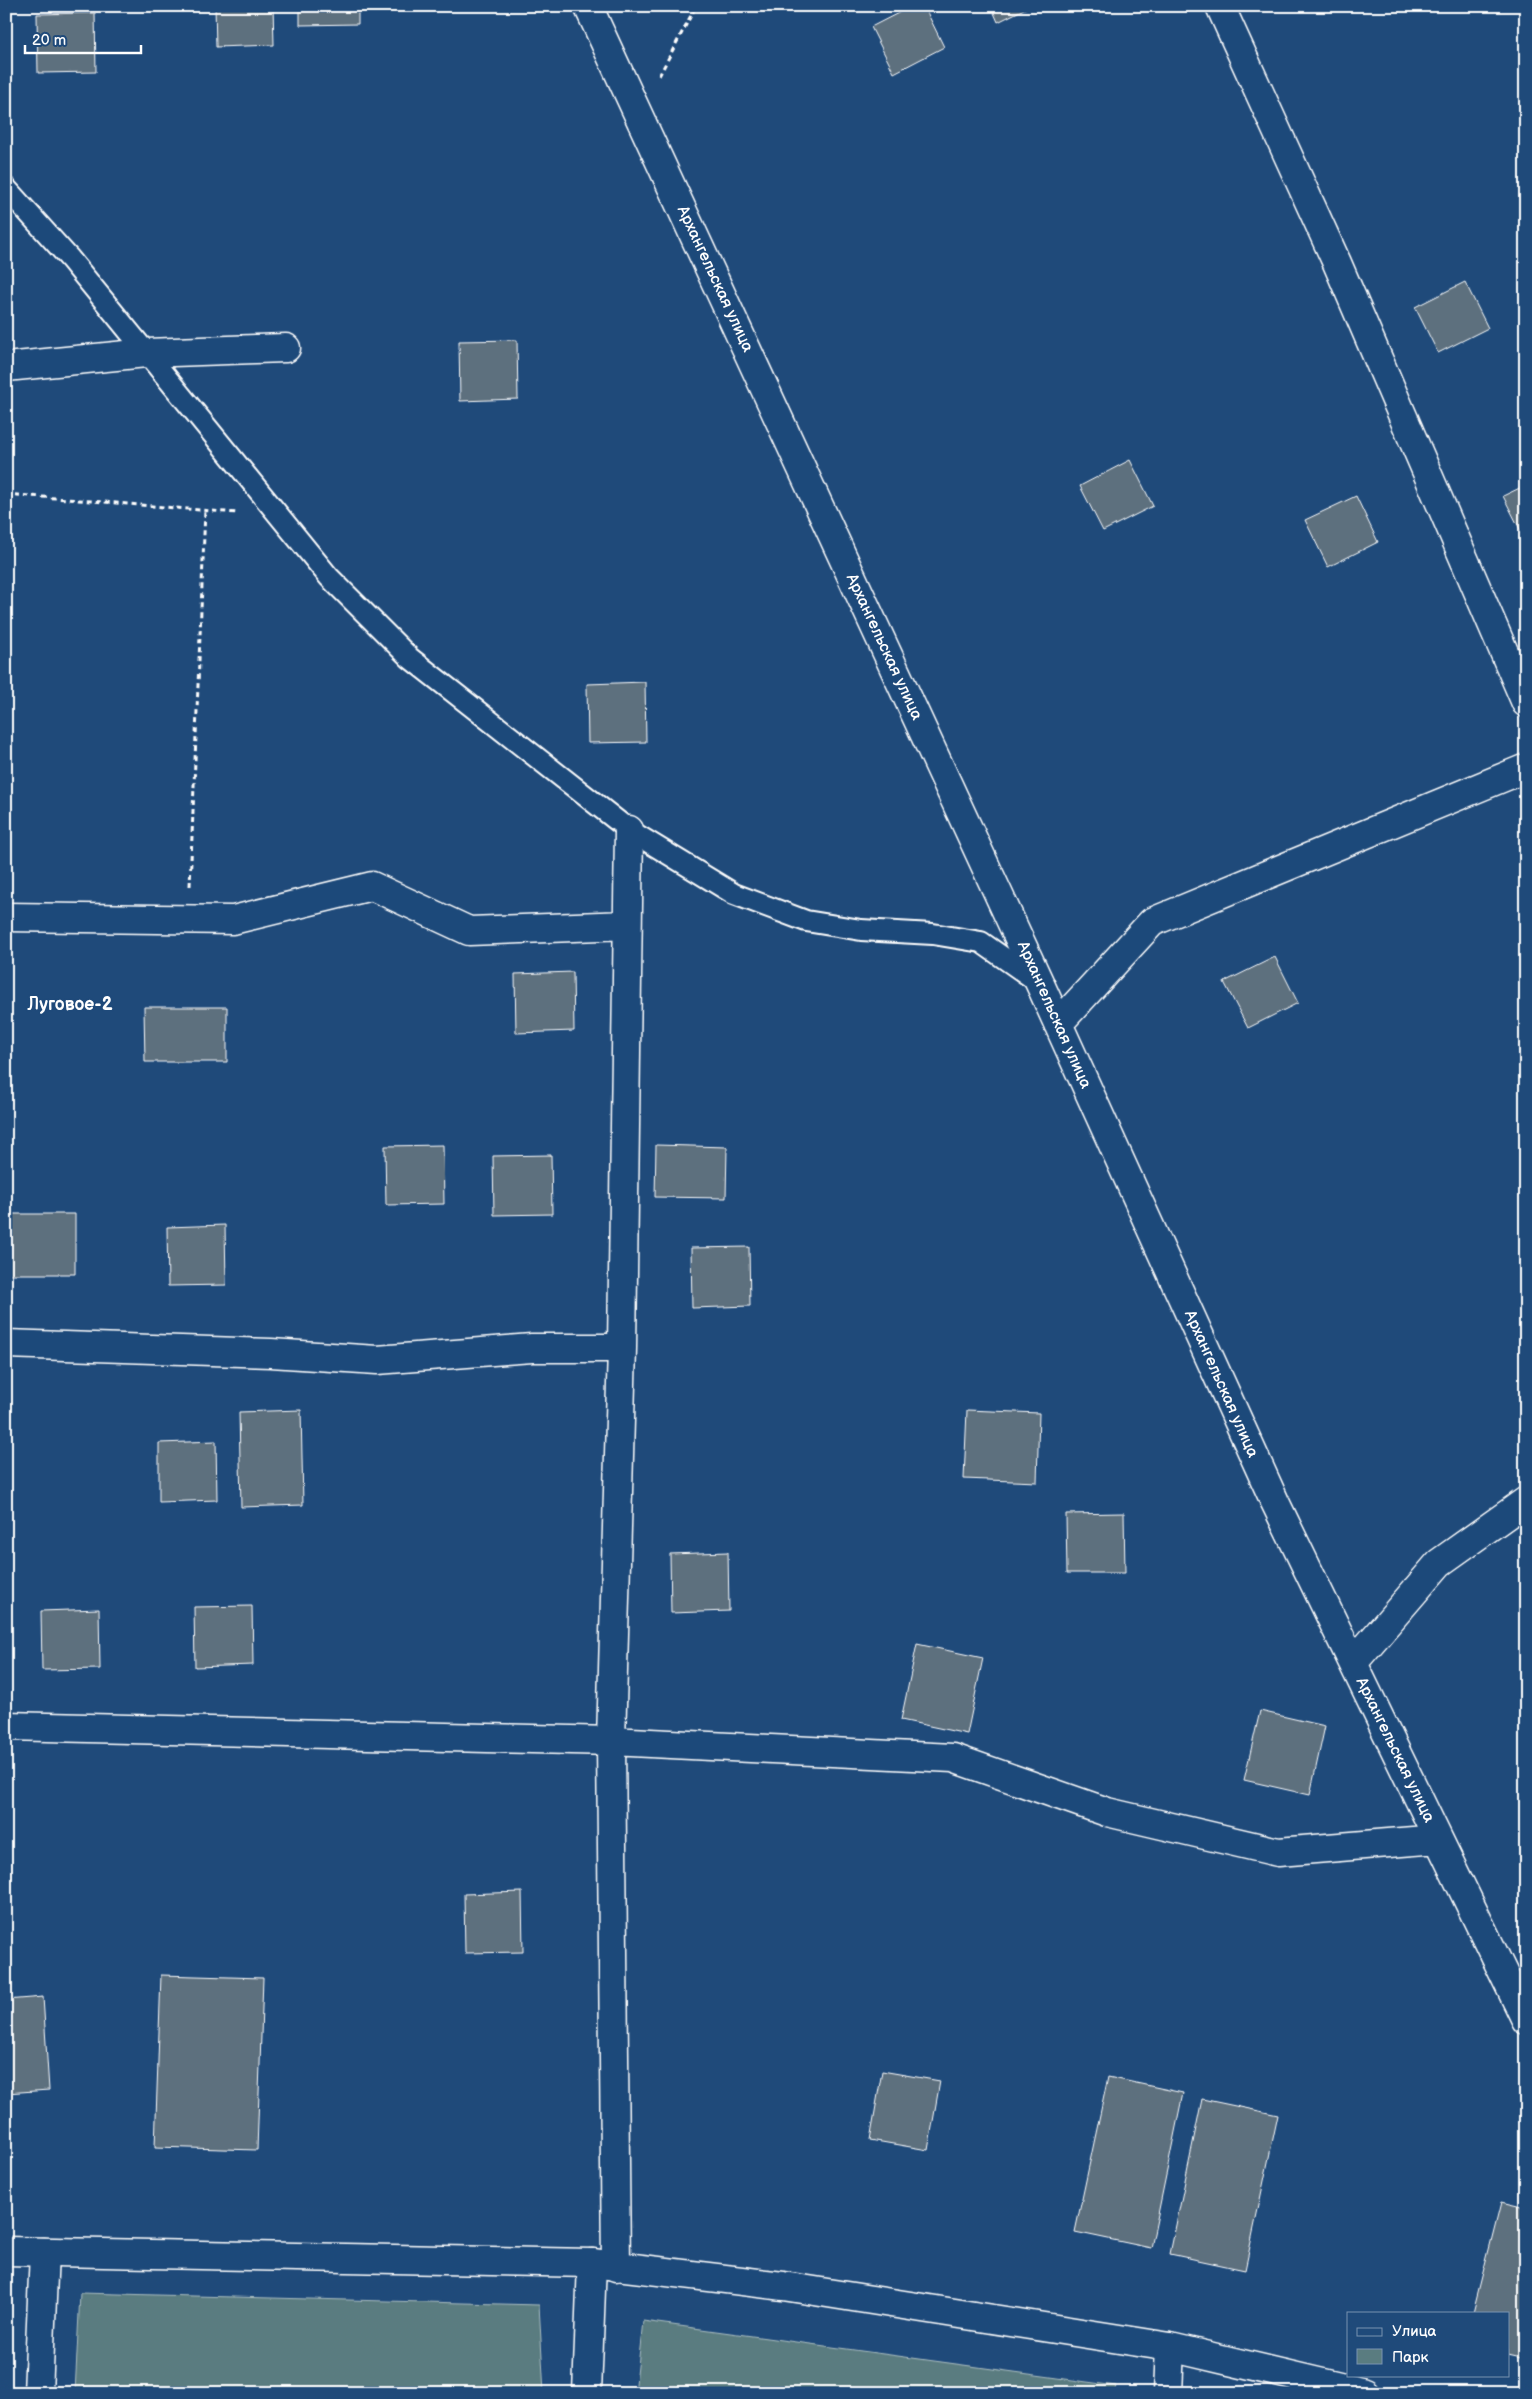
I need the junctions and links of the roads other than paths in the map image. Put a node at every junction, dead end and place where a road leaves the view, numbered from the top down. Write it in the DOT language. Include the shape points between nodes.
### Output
graph roads {
  1 [pos="588,6"];
  2 [pos="1220,6"];
  3 [pos="6,188"];
  4 [pos="286,348"];
  5 [pos="146,353"];
  6 [pos="6,367"];
  7 [pos="1526,703"];
  8 [pos="1526,768"];
  9 [pos="629,830"];
  10 [pos="6,917"];
  11 [pos="627,925"];
  12 [pos="1040,984"];
  13 [pos="1058,1024"];
  14 [pos="6,1344"];
  15 [pos="622,1348"];
  16 [pos="1526,1501"];
  17 [pos="1353,1662"];
  18 [pos="6,1726"];
  19 [pos="611,1741"];
  20 [pos="1438,1838"];
  21 [pos="1526,2020"];
  22 [pos="6,2252"];
  23 [pos="44,2252"];
  24 [pos="604,2265"];
  25 [pos="1170,2348"];
  26 [pos="38,2393"];
  27 [pos="587,2393"];
  28 [pos="1168,2393"];
  29 [pos="1365,2393"];
  1 -- 12 [label="street, Архангельская улица"];
  2 -- 7 [label="street" via="1337,263"];
  3 -- 5 [label="lane" via="70,259"];
  4 -- 5 [label="street"];
  5 -- 6 [label="street"];
  5 -- 9 [label="lane" via="329,577 410,658"];
  8 -- 13 [label="street" via="1152,922"];
  9 -- 11 [label="street"];
  9 -- 12 [label="lane" via="734,894 806,921 981,942"];
  10 -- 11 [label="street" via="233,920 372,886 469,931"];
  11 -- 15 [label="street"];
  12 -- 13 [label="street, Архангельская улица"];
  13 -- 17 [label="street, Архангельская улица" via="1275,1502"];
  14 -- 15 [label="street" via="271,1352 377,1360 532,1348"];
  15 -- 19 [label="street"];
  16 -- 17 [label="street" via="1439,1563"];
  17 -- 20 [label="street, Архангельская улица"];
  18 -- 19 [label="street"];
  19 -- 20 [label="street" via="953,1758 1107,1812 1278,1852"];
  19 -- 24 [label="street"];
  20 -- 21 [label="street, Архангельская улица"];
  22 -- 23 [label="street"];
  23 -- 24 [label="street"];
  23 -- 26 [label="street"];
  24 -- 25 [label="street" via="783,2286"];
  24 -- 27 [label="street"];
  25 -- 28 [label="street"];
  25 -- 29 [label="street"];
}
